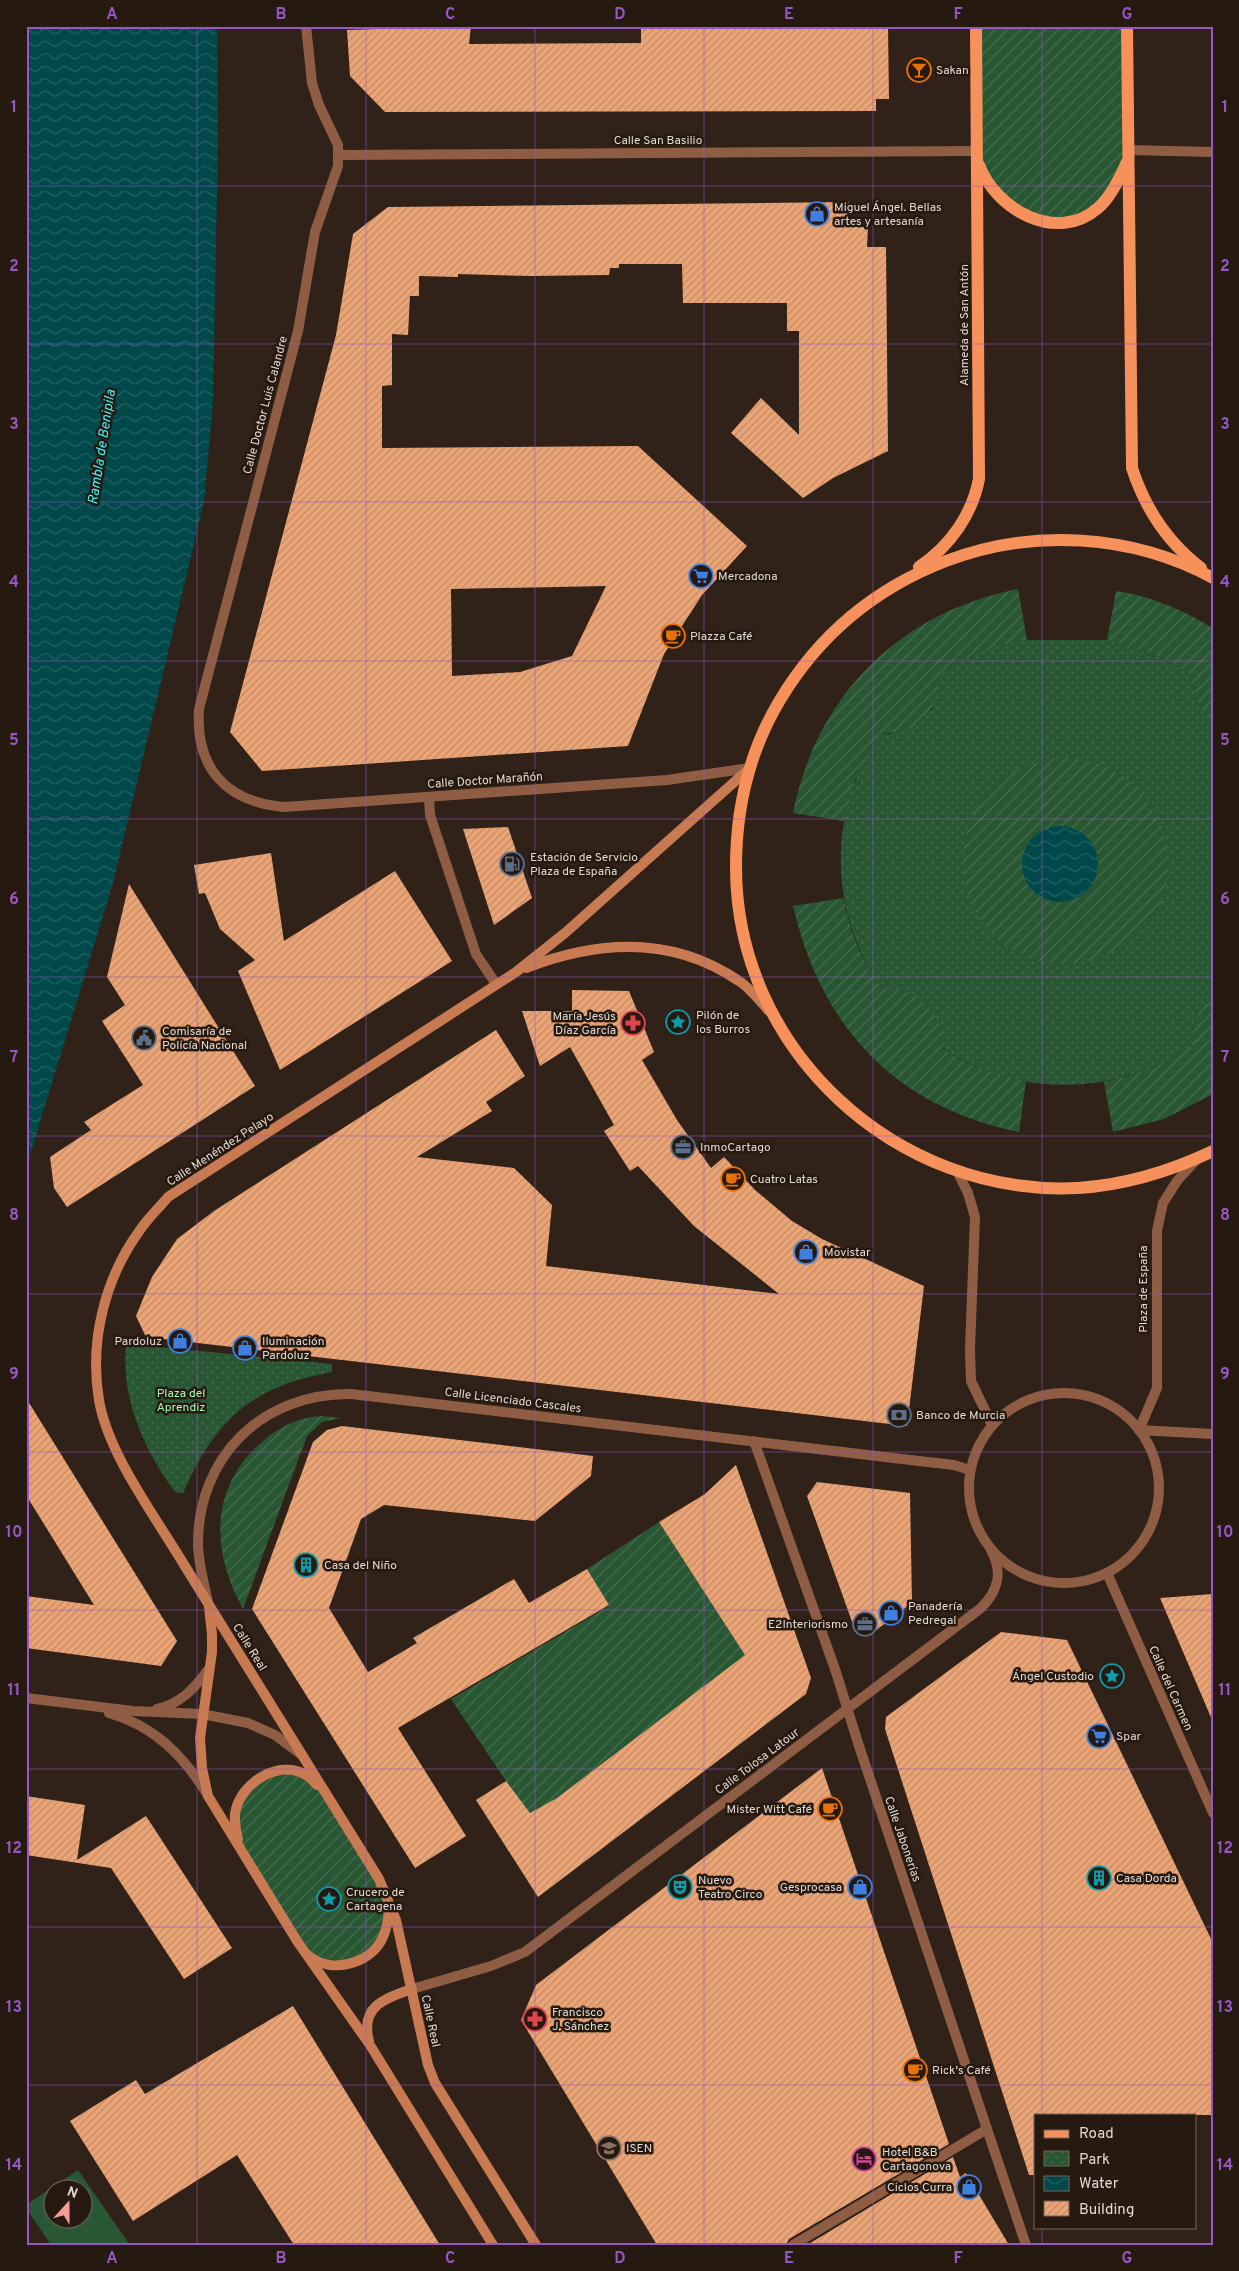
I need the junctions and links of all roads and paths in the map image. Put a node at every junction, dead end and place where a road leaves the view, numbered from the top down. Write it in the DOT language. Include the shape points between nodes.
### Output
graph roads {
  1 [pos="306,26"];
  2 [pos="976,26"];
  3 [pos="1127,26"];
  4 [pos="1213,152"];
  5 [pos="1128,154"];
  6 [pos="339,155"];
  7 [pos="977,156"];
  8 [pos="1213,578"];
  9 [pos="890,587"];
  10 [pos="750,768"];
  11 [pos="225,787"];
  12 [pos="429,797"];
  13 [pos="516,972"];
  14 [pos="496,984"];
  15 [pos="772,1014"];
  16 [pos="1213,1150"];
  17 [pos="1198,1158"];
  18 [pos="957,1170"];
  19 [pos="992,1425"];
  20 [pos="1139,1430"];
  21 [pos="1213,1434"];
  22 [pos="754,1441"];
  23 [pos="970,1470"];
  24 [pos="991,1550"];
  25 [pos="1108,1572"];
  26 [pos="208,1603"];
  27 [pos="208,1670"];
  28 [pos="26,1698"];
  29 [pos="60,1702"];
  30 [pos="847,1708"];
  31 [pos="133,1711"];
  32 [pos="202,1714"];
  33 [pos="302,1755"];
  34 [pos="326,1792"];
  35 [pos="208,1796"];
  36 [pos="1213,1813"];
  37 [pos="240,1849"];
  38 [pos="389,1900"];
  39 [pos="305,1952"];
  40 [pos="412,1989"];
  41 [pos="370,2045"];
  42 [pos="987,2129"];
  43 [pos="493,2245"];
  44 [pos="536,2245"];
  45 [pos="793,2245"];
  46 [pos="1026,2245"];
  1 -- 6 [label="street, Calle Doctor Luis Calandre" via="312,83 338,145"];
  2 -- 7 [label="main road, Alameda de San Antón"];
  3 -- 5 [label="main road"];
  4 -- 5 [label="street"];
  5 -- 7 [label="main road" via="1117,182 1099,208 1073,222 1056,224 1032,218 1011,207 989,184"];
  5 -- 8 [label="main road" via="1132,468 1146,504 1169,538"];
  6 -- 7 [label="street, Calle San Basilio"];
  6 -- 11 [label="street, Calle Doctor Luis Calandre" via="334,181 315,232 298,331 198,709 198,725 206,758"];
  7 -- 9 [label="main road, Alameda de San Antón" via="979,479 975,499 962,524 947,542"];
  8 -- 9 [label="main road, Plaza de España" via="1174,561 1134,549 1058,540 1020,542 980,550"];
  9 -- 10 [label="main road, Plaza de España" via="845,621 806,662 771,716"];
  10 -- 12 [label="street, Calle Doctor Marañón" via="681,779"];
  10 -- 13 [label="main road"];
  10 -- 15 [label="main road, Plaza de España" via="737,831 737,896 746,944"];
  11 -- 12 [label="street, Calle Doctor Marañón" via="253,801 284,807"];
  12 -- 14 [label="street" via="430,815 476,954"];
  13 -- 14 [label="main road, Calle Menéndez Pelayo"];
  13 -- 15 [label="main road" via="559,957 597,949 647,946 676,950 740,981"];
  14 -- 26 [label="main road, Calle Menéndez Pelayo" via="168,1197 140,1228 125,1252 110,1286 99,1327 96,1375 103,1418 124,1464"];
  15 -- 18 [label="main road, Plaza de España" via="810,1069 850,1110 911,1152"];
  16 -- 17 [label="main road, Plaza de España"];
  17 -- 18 [label="main road, Plaza de España" via="1138,1178 1076,1188 1016,1184"];
  17 -- 20 [label="street, Plaza de España" via="1163,1203 1157,1231 1156,1388"];
  18 -- 19 [label="street" via="976,1217 971,1381"];
  19 -- 20 [label="street" via="1028,1399 1058,1392 1103,1401 1129,1418"];
  19 -- 23 [label="street" via="977,1447"];
  20 -- 21 [label="street"];
  20 -- 25 [label="street" via="1148,1442 1157,1467 1159,1501 1153,1523 1142,1543 1127,1560"];
  22 -- 23 [label="street, Calle Licenciado Cascales" via="954,1465"];
  22 -- 26 [label="street, Calle Licenciado Cascales" via="351,1394 314,1396 276,1410 241,1436 212,1476 201,1512 198,1544"];
  22 -- 30 [label="street, Calle Jabonerías"];
  23 -- 24 [label="street" via="970,1506 978,1530"];
  24 -- 25 [label="street" via="1021,1573 1045,1581 1084,1581"];
  24 -- 30 [label="street, Calle Tolosa Latour" via="996,1560 998,1580 989,1600"];
  25 -- 36 [label="street, Calle del Carmen"];
  26 -- 27 [label="main road" via="212,1634"];
  26 -- 33 [label="main road, Calle Real"];
  27 -- 31 [label="street" via="193,1690 176,1702 159,1709"];
  27 -- 32 [label="main road"];
  28 -- 29 [label="street"];
  29 -- 31 [label="street"];
  29 -- 35 [label="street" via="97,1709 142,1725 181,1756"];
  30 -- 40 [label="street, Calle Tolosa Latour" via="525,1952 491,1966"];
  30 -- 42 [label="street, Calle Jabonerías"];
  31 -- 32 [label="street"];
  32 -- 33 [label="street, Calle Real" via="248,1723 276,1735"];
  32 -- 35 [label="main road, Calle Real" via="202,1768"];
  33 -- 34 [label="main road, Calle Real"];
  34 -- 37 [label="main road, Calle Real" via="306,1775 288,1770 272,1772 258,1779 242,1792 235,1810"];
  34 -- 38 [label="main road, Calle Real"];
  35 -- 37 [label="main road, Calle Real"];
  37 -- 39 [label="main road, Calle Real"];
  38 -- 39 [label="main road" via="386,1932 364,1957 340,1966 318,1962"];
  38 -- 40 [label="main road, Calle Real"];
  39 -- 41 [label="main road, Calle Real"];
  40 -- 41 [label="main road" via="377,2004 368,2016"];
  40 -- 44 [label="main road, Calle Real" via="428,2065 435,2082"];
  41 -- 43 [label="main road, Calle Real"];
  42 -- 45 [label="street"];
  42 -- 46 [label="street, Calle Jabonerías"];
}
